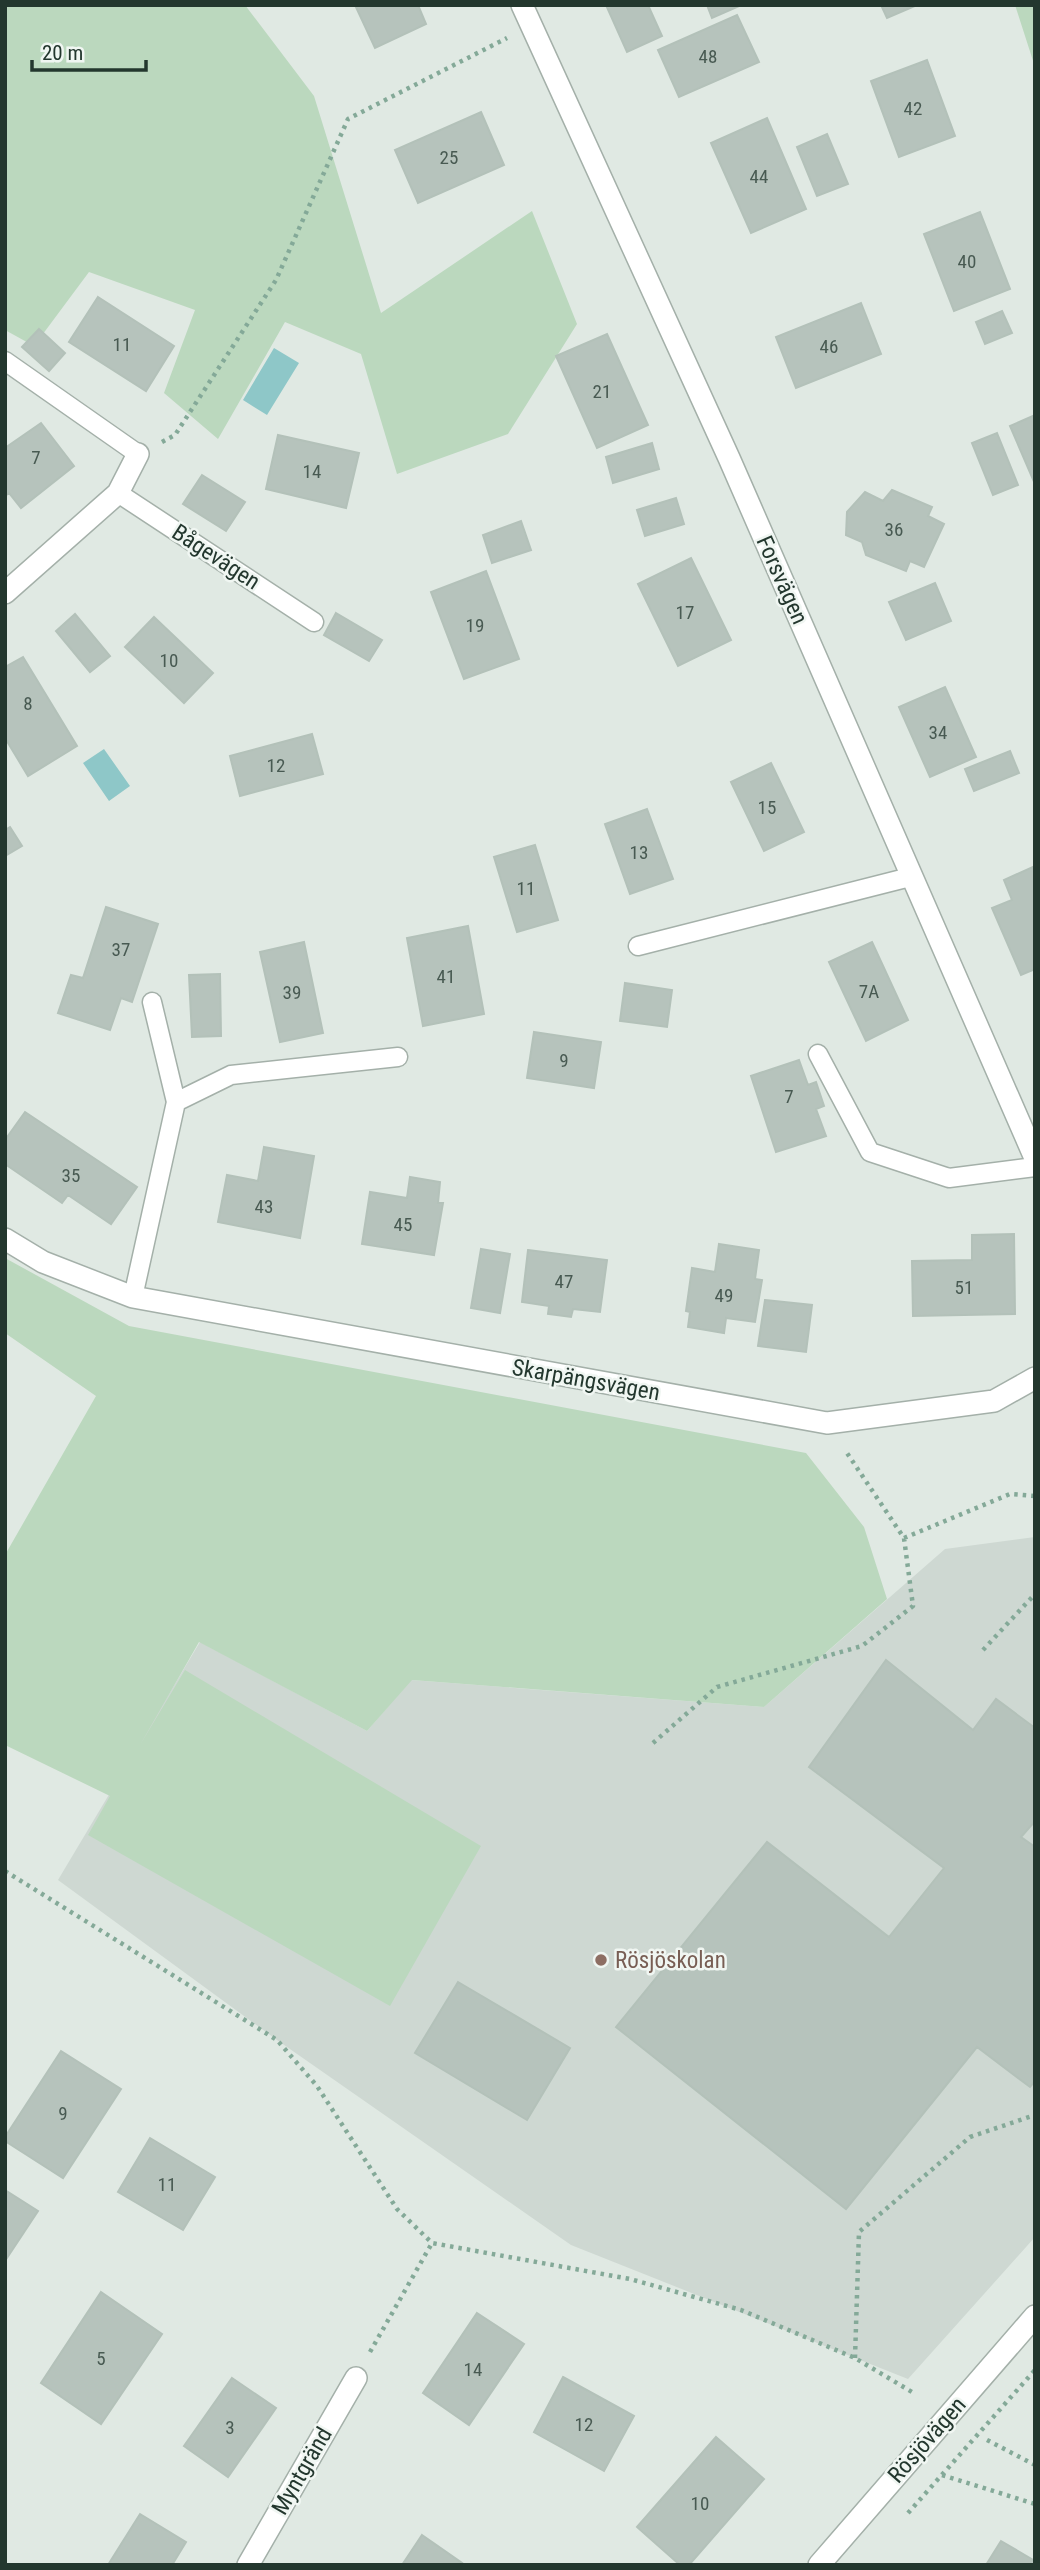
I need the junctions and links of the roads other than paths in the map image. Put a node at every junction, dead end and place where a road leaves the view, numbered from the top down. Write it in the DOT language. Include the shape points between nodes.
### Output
graph roads {
  1 [pos="522,5"];
  2 [pos="5,360"];
  3 [pos="138,454"];
  4 [pos="118,493"];
  5 [pos="5,593"];
  6 [pos="314,622"];
  7 [pos="910,877"];
  8 [pos="638,946"];
  9 [pos="152,1002"];
  10 [pos="818,1054"];
  11 [pos="398,1057"];
  12 [pos="176,1102"];
  13 [pos="1035,1158"];
  14 [pos="1035,1167"];
  15 [pos="5,1239"];
  16 [pos="133,1297"];
  17 [pos="1035,1378"];
  18 [pos="1035,2316"];
  19 [pos="356,2378"];
  20 [pos="248,2565"];
  21 [pos="819,2565"];
  1 -- 7 [label="street, Forsvägen" via="729,458"];
  2 -- 3 [label="lane"];
  3 -- 4 [label="street"];
  4 -- 5 [label="street"];
  4 -- 6 [label="lane, Bågevägen"];
  7 -- 8 [label="lane"];
  7 -- 13 [label="street, Forsvägen"];
  9 -- 12 [label="lane"];
  10 -- 14 [label="lane" via="870,1152 948,1178"];
  11 -- 12 [label="lane" via="231,1074"];
  12 -- 16 [label="lane"];
  15 -- 16 [label="street, Skarpängsvägen" via="43,1262"];
  16 -- 17 [label="street, Skarpängsvägen" via="827,1423 994,1401"];
  18 -- 21 [label="street, Rösjövägen"];
  19 -- 20 [label="street, Myntgränd"];
}
